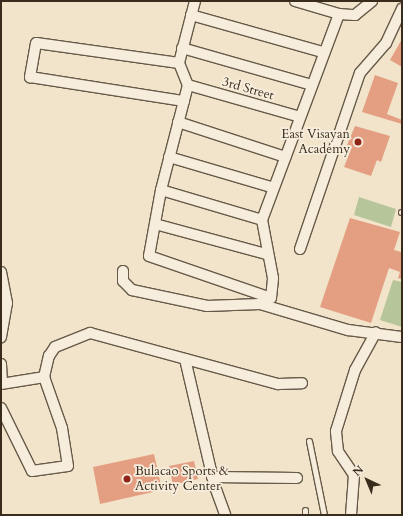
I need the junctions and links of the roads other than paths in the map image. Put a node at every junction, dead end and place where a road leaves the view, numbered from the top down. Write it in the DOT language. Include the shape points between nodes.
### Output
graph roads {
  1 [pos="195,1"];
  2 [pos="295,1"];
  3 [pos="372,1"];
  4 [pos="402,9"];
  5 [pos="339,14"];
  6 [pos="191,15"];
  7 [pos="182,48"];
  8 [pos="324,52"];
  9 [pos="179,63"];
  10 [pos="312,84"];
  11 [pos="188,85"];
  12 [pos="184,101"];
  13 [pos="300,117"];
  14 [pos="178,122"];
  15 [pos="170,157"];
  16 [pos="285,157"];
  17 [pos="274,188"];
  18 [pos="161,190"];
  19 [pos="262,220"];
  20 [pos="155,224"];
  21 [pos="300,249"];
  22 [pos="266,254"];
  23 [pos="123,271"];
  24 [pos="1,272"];
  25 [pos="376,332"];
  26 [pos="1,337"];
  27 [pos="402,337"];
  28 [pos="185,359"];
  29 [pos="1,364"];
  30 [pos="44,377"];
  31 [pos="302,383"];
  32 [pos="1,384"];
  33 [pos="1,408"];
  34 [pos="309,441"];
  35 [pos="212,477"];
  36 [pos="297,478"];
  37 [pos="225,515"];
  38 [pos="324,515"];
  39 [pos="351,515"];
  1 -- 6 [label="street"];
  2 -- 5 [label="street"];
  3 -- 5 [label="street" via="355,14"];
  4 -- 21 [label="street" via="386,43 360,73"];
  5 -- 8 [label="street"];
  6 -- 7 [label="street"];
  6 -- 8 [label="street"];
  7 -- 9 [label="street"];
  7 -- 10 [label="street"];
  8 -- 10 [label="street"];
  9 -- 11 [label="street"];
  9 -- 12 [label="street" via="36,43 30,77"];
  10 -- 13 [label="street"];
  11 -- 12 [label="street"];
  11 -- 13 [label="street, 3rd Street"];
  12 -- 14 [label="street"];
  13 -- 16 [label="street"];
  14 -- 15 [label="street"];
  14 -- 16 [label="street"];
  15 -- 17 [label="street"];
  15 -- 18 [label="street"];
  16 -- 17 [label="street"];
  17 -- 19 [label="street"];
  18 -- 19 [label="street"];
  18 -- 20 [label="street"];
  19 -- 22 [label="street"];
  20 -- 22 [label="street"];
  20 -- 22 [label="street" via="149,256 271,298 273,278"];
  23 -- 25 [label="street" via="124,282 132,290 207,306 260,304 340,328"];
  24 -- 26 [label="street" via="7,303"];
  25 -- 27 [label="street"];
  25 -- 39 [label="street" via="355,370 336,431 338,451 354,475"];
  28 -- 30 [label="street" via="90,333 55,348 49,356"];
  28 -- 31 [label="street" via="278,384"];
  28 -- 35 [label="street"];
  29 -- 32 [label="street"];
  30 -- 32 [label="street"];
  30 -- 33 [label="street" via="62,428 68,466 32,471"];
  34 -- 38 [label="lane"];
  35 -- 36 [label="street"];
  35 -- 37 [label="street"];
}
